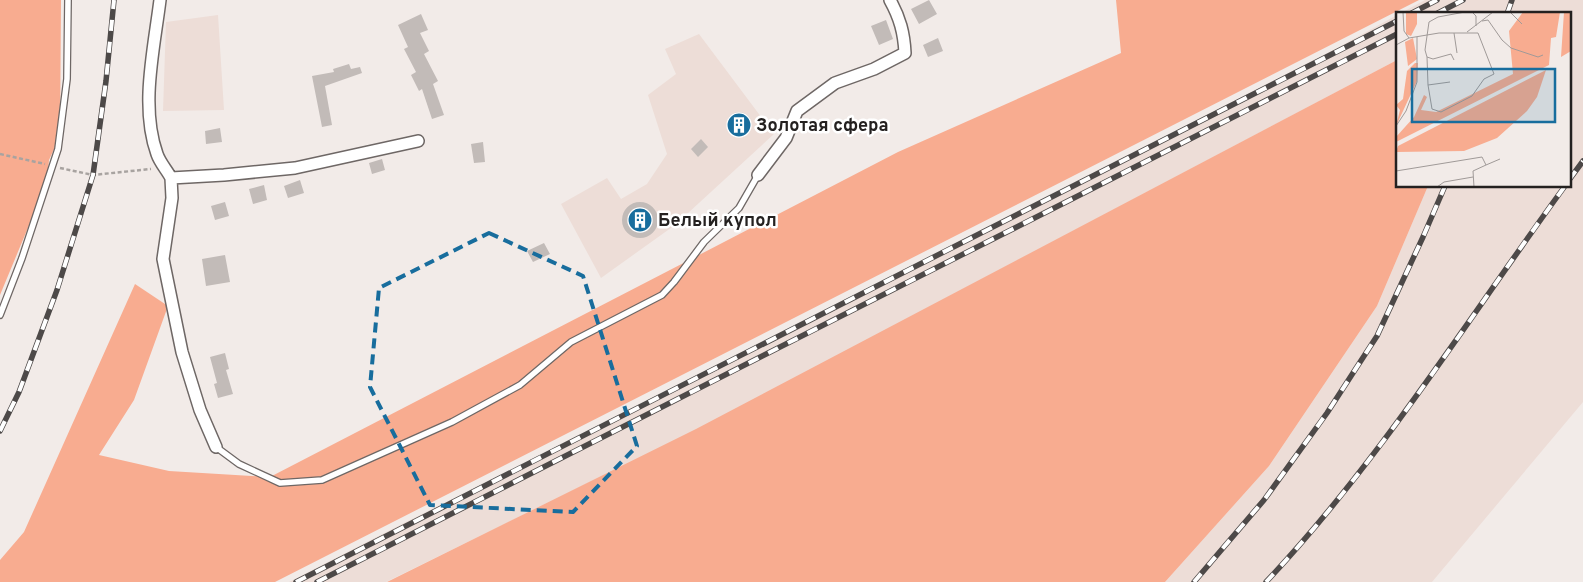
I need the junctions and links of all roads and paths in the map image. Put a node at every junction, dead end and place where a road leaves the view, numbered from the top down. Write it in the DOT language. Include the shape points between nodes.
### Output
graph roads {
  1 [pos="68,0"];
  2 [pos="160,0"];
  3 [pos="890,0"];
  4 [pos="418,141"];
  5 [pos="0,154"];
  6 [pos="53,166"];
  7 [pos="165,167"];
  8 [pos="758,176"];
  9 [pos="171,178"];
  10 [pos="0,315"];
  11 [pos="216,447"];
  1 -- 6 [label="lane" via="68,79"];
  2 -- 7 [label="street" via="149,93 150,127 158,156"];
  3 -- 8 [label="street" via="902,28 905,53 835,83 797,112 786,138"];
  4 -- 9 [label="street" via="295,168"];
  5 -- 6 [label="path"];
  6 -- 7 [label="path" via="93,176"];
  6 -- 10 [label="lane"];
  7 -- 9 [label="street"];
  8 -- 11 [label="lane" via="739,208 704,242 662,295 571,342 520,385 452,422 322,480 280,483 239,464"];
  9 -- 11 [label="street" via="172,198 163,259 182,352 200,410"];
}
